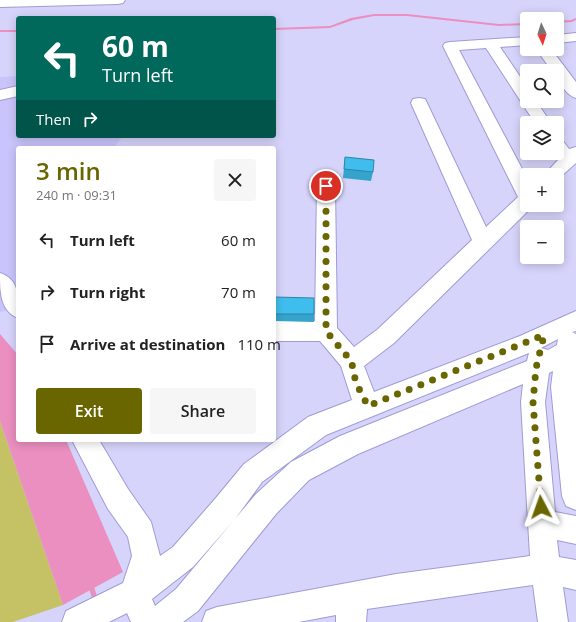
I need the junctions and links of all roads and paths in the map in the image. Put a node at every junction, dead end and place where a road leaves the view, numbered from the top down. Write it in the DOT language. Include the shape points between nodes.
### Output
graph roads {
  1 [pos="118,0"];
  2 [pos="49,1"];
  3 [pos="0,3"];
  4 [pos="576,37"];
  5 [pos="564,38"];
  6 [pos="520,41"];
  7 [pos="490,43"];
  8 [pos="548,56"];
  9 [pos="520,88"];
  10 [pos="16,91"];
  11 [pos="576,93"];
  12 [pos="0,95"];
  13 [pos="419,103"];
  14 [pos="564,151"];
  15 [pos="572,157"];
  16 [pos="560,168"];
  17 [pos="520,182"];
  18 [pos="326,186"];
  19 [pos="520,207"];
  20 [pos="483,242"];
  21 [pos="0,282"];
  22 [pos="16,306"];
  23 [pos="575,320"];
  24 [pos="276,331"];
  25 [pos="326,331"];
  26 [pos="544,335"];
  27 [pos="571,350"];
  28 [pos="352,362"];
  29 [pos="536,368"];
  30 [pos="368,406"];
  31 [pos="86,442"];
  32 [pos="576,496"];
  33 [pos="542,522"];
  34 [pos="576,530"];
  35 [pos="545,569"];
  36 [pos="576,575"];
  37 [pos="135,593"];
  38 [pos="352,610"];
  39 [pos="89,616"];
  40 [pos="146,622"];
  41 [pos="158,622"];
  42 [pos="217,622"];
  43 [pos="553,622"];
  1 -- 2 [label="street"];
  2 -- 3 [label="street"];
  4 -- 5 [label="street"];
  6 -- 7 [label="street"];
  7 -- 9 [label="street"];
  7 -- 17 [label="street" via="450,46"];
  8 -- 11 [label="street"];
  10 -- 12 [label="street"];
  13 -- 20 [label="street"];
  14 -- 15 [label="street"];
  15 -- 16 [label="street"];
  18 -- 25 [label="street"];
  19 -- 20 [label="street"];
  20 -- 28 [label="street" via="386,336"];
  21 -- 22 [label="street"];
  23 -- 26 [label="street"];
  23 -- 27 [label="street"];
  24 -- 25 [label="street"];
  25 -- 28 [label="street"];
  26 -- 29 [label="street"];
  26 -- 30 [label="street"];
  27 -- 29 [label="street"];
  27 -- 32 [label="street" via="563,387"];
  28 -- 30 [label="street" via="353,373"];
  29 -- 33 [label="street" via="533,402"];
  29 -- 41 [label="street" via="349,445 300,471 266,504 187,600"];
  30 -- 37 [label="street" via="318,426 253,473 183,557"];
  31 -- 37 [label="street" via="118,499 141,532 146,556"];
  33 -- 34 [label="street"];
  33 -- 35 [label="street"];
  35 -- 36 [label="street"];
  35 -- 38 [label="street" via="396,589"];
  35 -- 43 [label="street"];
  37 -- 39 [label="street"];
  37 -- 40 [label="street"];
  38 -- 42 [label="street"];
}
